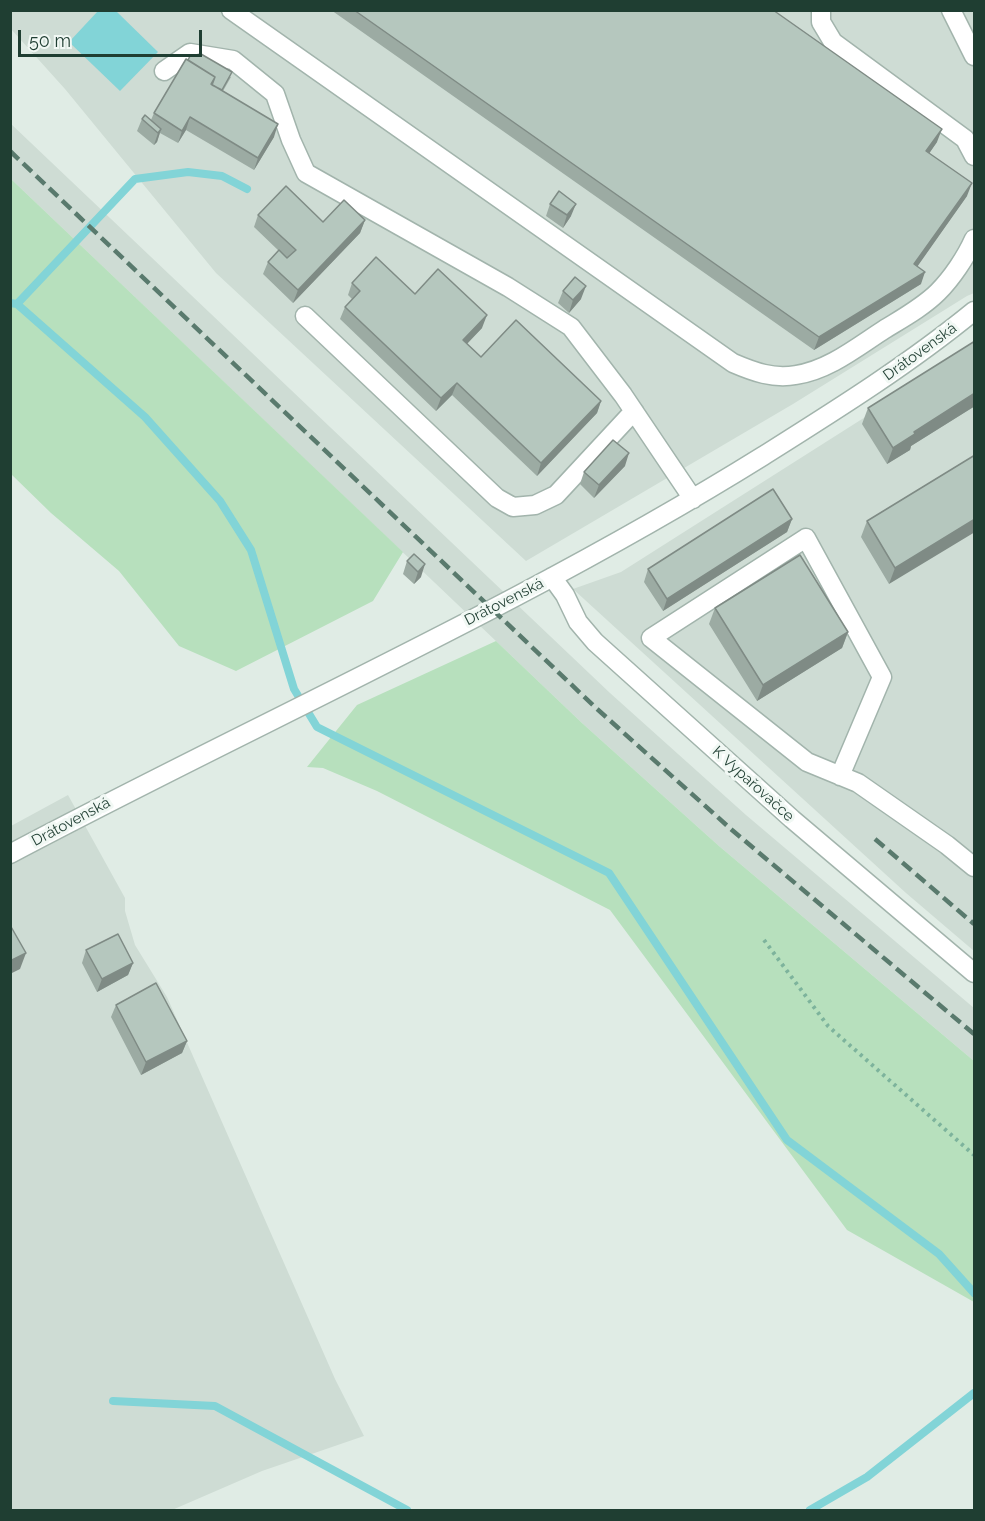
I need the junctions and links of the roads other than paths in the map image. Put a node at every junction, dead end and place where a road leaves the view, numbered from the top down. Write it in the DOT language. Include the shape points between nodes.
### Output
graph roads {
  1 [pos="231,10"];
  2 [pos="821,10"];
  3 [pos="951,10"];
  4 [pos="975,56"];
  5 [pos="164,71"];
  6 [pos="975,156"];
  7 [pos="975,239"];
  8 [pos="975,311"];
  9 [pos="304,316"];
  10 [pos="634,411"];
  11 [pos="693,499"];
  12 [pos="552,578"];
  13 [pos="840,776"];
  14 [pos="10,854"];
  15 [pos="975,867"];
  16 [pos="975,973"];
  1 -- 7 [label="street" via="733,363 756,373 796,375 828,365 931,298"];
  2 -- 6 [label="street" via="821,22 832,42 965,139"];
  3 -- 4 [label="street"];
  5 -- 10 [label="street" via="190,53 233,60 275,94 306,173 571,327"];
  8 -- 11 [label="street, Drátovenská" via="933,345 845,404"];
  9 -- 10 [label="street" via="497,498 513,507 535,505 556,495"];
  10 -- 11 [label="street"];
  11 -- 12 [label="street, Drátovenská"];
  12 -- 14 [label="street, Drátovenská"];
  12 -- 16 [label="street, K Vypařovačce" via="595,642 792,819"];
  13 -- 13 [label="street" via="807,762 651,638 806,538 882,677"];
  13 -- 15 [label="street" via="858,783"];
}
